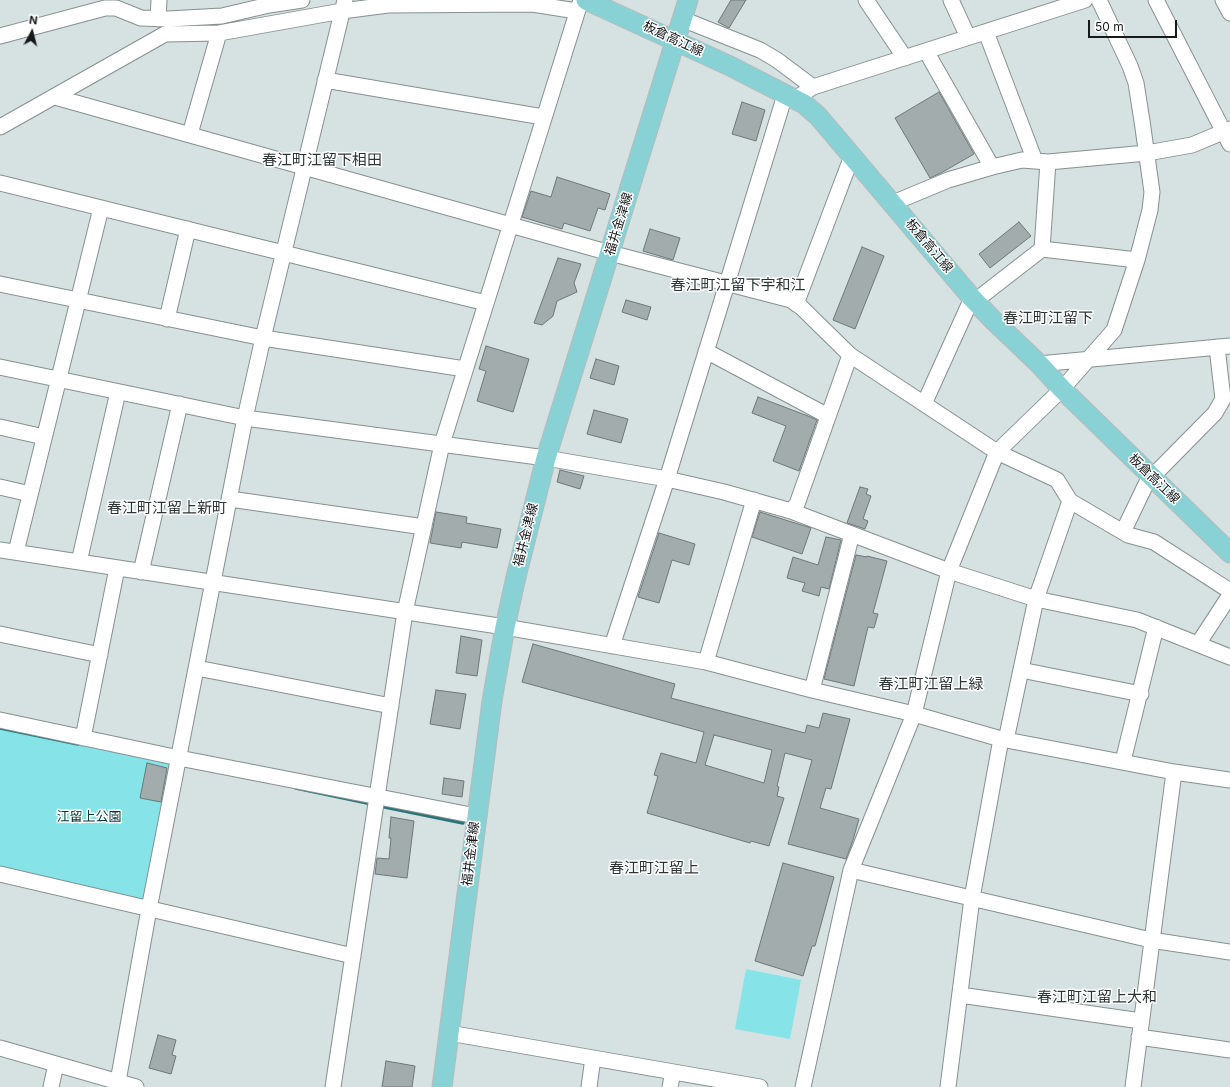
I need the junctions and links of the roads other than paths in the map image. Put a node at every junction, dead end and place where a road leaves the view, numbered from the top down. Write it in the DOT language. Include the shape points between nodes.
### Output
graph roads {
  1 [pos="159,0"];
  2 [pos="302,0"];
  3 [pos="688,0"];
  4 [pos="866,0"];
  5 [pos="1085,0"];
  6 [pos="1099,0"];
  7 [pos="1156,0"];
  8 [pos="1223,0"];
  9 [pos="954,1"];
  10 [pos="269,2"];
  11 [pos="103,4"];
  12 [pos="581,4"];
  13 [pos="343,5"];
  14 [pos="1230,13"];
  15 [pos="158,19"];
  16 [pos="682,19"];
  17 [pos="986,32"];
  18 [pos="219,33"];
  19 [pos="0,36"];
  20 [pos="968,37"];
  21 [pos="676,40"];
  22 [pos="926,51"];
  23 [pos="905,58"];
  24 [pos="325,80"];
  25 [pos="813,87"];
  26 [pos="55,97"];
  27 [pos="790,97"];
  28 [pos="543,117"];
  29 [pos="0,127"];
  30 [pos="190,134"];
  31 [pos="1228,135"];
  32 [pos="1147,153"];
  33 [pos="852,156"];
  34 [pos="1042,162"];
  35 [pos="305,166"];
  36 [pos="992,167"];
  37 [pos="0,183"];
  38 [pos="893,203"];
  39 [pos="101,208"];
  40 [pos="510,224"];
  41 [pos="188,229"];
  42 [pos="1042,249"];
  43 [pos="284,252"];
  44 [pos="610,253"];
  45 [pos="1137,260"];
  46 [pos="0,284"];
  47 [pos="727,284"];
  48 [pos="974,299"];
  49 [pos="78,301"];
  50 [pos="486,303"];
  51 [pos="796,304"];
  52 [pos="167,319"];
  53 [pos="263,338"];
  54 [pos="1224,346"];
  55 [pos="706,351"];
  56 [pos="850,355"];
  57 [pos="1089,359"];
  58 [pos="1039,364"];
  59 [pos="0,367"];
  60 [pos="466,369"];
  61 [pos="58,380"];
  62 [pos="1062,390"];
  63 [pos="118,392"];
  64 [pos="1226,400"];
  65 [pos="180,404"];
  66 [pos="924,404"];
  67 [pos="828,416"];
  68 [pos="245,418"];
  69 [pos="0,427"];
  70 [pos="44,436"];
  71 [pos="442,444"];
  72 [pos="997,452"];
  73 [pos="546,458"];
  74 [pos="1152,477"];
  75 [pos="666,479"];
  76 [pos="0,487"];
  77 [pos="30,494"];
  78 [pos="230,499"];
  79 [pos="754,500"];
  80 [pos="1070,501"];
  81 [pos="791,511"];
  82 [pos="424,527"];
  83 [pos="1123,532"];
  84 [pos="852,534"];
  85 [pos="0,550"];
  86 [pos="16,552"];
  87 [pos="1230,553"];
  88 [pos="79,562"];
  89 [pos="117,568"];
  90 [pos="949,571"];
  91 [pos="141,572"];
  92 [pos="213,583"];
  93 [pos="1230,591"];
  94 [pos="1230,596"];
  95 [pos="1036,599"];
  96 [pos="405,612"];
  97 [pos="505,627"];
  98 [pos="1156,627"];
  99 [pos="0,634"];
  100 [pos="1198,644"];
  101 [pos="612,646"];
  102 [pos="100,655"];
  103 [pos="1230,657"];
  104 [pos="706,662"];
  105 [pos="197,668"];
  106 [pos="1021,670"];
  107 [pos="812,690"];
  108 [pos="1141,694"];
  109 [pos="391,706"];
  110 [pos="914,714"];
  111 [pos="0,720"];
  112 [pos="83,738"];
  113 [pos="1003,739"];
  114 [pos="179,758"];
  115 [pos="1123,761"];
  116 [pos="1174,772"];
  117 [pos="1230,780"];
  118 [pos="377,798"];
  119 [pos="476,816"];
  120 [pos="851,870"];
  121 [pos="0,874"];
  122 [pos="972,898"];
  123 [pos="149,909"];
  124 [pos="1152,940"];
  125 [pos="1230,952"];
  126 [pos="353,956"];
  127 [pos="960,996"];
  128 [pos="1141,1021"];
  129 [pos="449,1033"];
  130 [pos="1139,1037"];
  131 [pos="0,1048"];
  132 [pos="1230,1050"];
  133 [pos="593,1058"];
  134 [pos="56,1064"];
  135 [pos="673,1072"];
  136 [pos="117,1084"];
  137 [pos="52,1087"];
  138 [pos="136,1087"];
  139 [pos="333,1087"];
  140 [pos="442,1087"];
  141 [pos="589,1087"];
  142 [pos="670,1087"];
  143 [pos="760,1087"];
  144 [pos="803,1087"];
  145 [pos="948,1087"];
  146 [pos="1133,1087"];
  1 -- 15 [label="street"];
  2 -- 10 [label="street"];
  3 -- 16 [label="main road, 福井金津線"];
  4 -- 23 [label="street"];
  5 -- 17 [label="street"];
  6 -- 32 [label="street" via="1136,83"];
  7 -- 31 [label="street"];
  8 -- 14 [label="street"];
  9 -- 20 [label="street"];
  10 -- 15 [label="street" via="222,16"];
  11 -- 15 [label="street" via="140,18"];
  11 -- 19 [label="street"];
  12 -- 13 [label="street"];
  12 -- 21 [label="main road, 板倉高江線"];
  12 -- 28 [label="street"];
  13 -- 18 [label="street"];
  13 -- 24 [label="street"];
  16 -- 21 [label="main road, 福井金津線"];
  16 -- 25 [label="street" via="760,50"];
  17 -- 20 [label="street"];
  17 -- 34 [label="street"];
  18 -- 26 [label="street" via="166,34"];
  18 -- 30 [label="street"];
  20 -- 22 [label="street"];
  21 -- 27 [label="main road, 板倉高江線"];
  21 -- 44 [label="main road, 福井金津線"];
  22 -- 23 [label="street"];
  22 -- 36 [label="street"];
  23 -- 25 [label="street"];
  24 -- 28 [label="street"];
  24 -- 35 [label="street"];
  25 -- 27 [label="street"];
  26 -- 29 [label="street"];
  26 -- 30 [label="street"];
  27 -- 33 [label="main road, 板倉高江線" via="804,104 818,116"];
  27 -- 47 [label="street"];
  28 -- 40 [label="street"];
  30 -- 35 [label="street"];
  31 -- 32 [label="street" via="1192,146"];
  32 -- 34 [label="street"];
  32 -- 45 [label="street" via="1152,192"];
  33 -- 38 [label="main road, 板倉高江線"];
  33 -- 51 [label="street"];
  34 -- 36 [label="street" via="1022,160"];
  34 -- 42 [label="street"];
  35 -- 40 [label="street"];
  35 -- 43 [label="street"];
  36 -- 38 [label="street" via="948,180"];
  37 -- 39 [label="street"];
  38 -- 48 [label="main road, 板倉高江線"];
  39 -- 41 [label="street"];
  39 -- 49 [label="street"];
  40 -- 44 [label="street"];
  40 -- 50 [label="street"];
  41 -- 43 [label="street"];
  41 -- 52 [label="street"];
  42 -- 45 [label="street"];
  42 -- 48 [label="street"];
  43 -- 50 [label="street"];
  43 -- 53 [label="street"];
  44 -- 47 [label="street"];
  44 -- 73 [label="main road, 福井金津線"];
  45 -- 57 [label="street" via="1114,330"];
  46 -- 49 [label="street"];
  47 -- 51 [label="street" via="791,300"];
  47 -- 55 [label="street"];
  48 -- 58 [label="main road, 板倉高江線"];
  48 -- 66 [label="street"];
  49 -- 52 [label="street"];
  49 -- 61 [label="street"];
  50 -- 60 [label="street"];
  51 -- 56 [label="street"];
  52 -- 53 [label="street"];
  53 -- 60 [label="street"];
  53 -- 68 [label="street"];
  54 -- 57 [label="street"];
  54 -- 64 [label="street"];
  55 -- 67 [label="street"];
  55 -- 75 [label="street"];
  56 -- 66 [label="street"];
  56 -- 67 [label="street"];
  57 -- 58 [label="street"];
  57 -- 62 [label="street"];
  58 -- 62 [label="main road, 板倉高江線"];
  59 -- 61 [label="street"];
  60 -- 71 [label="street"];
  61 -- 63 [label="street"];
  61 -- 70 [label="street"];
  62 -- 72 [label="street"];
  62 -- 74 [label="main road, 板倉高江線"];
  63 -- 65 [label="street"];
  63 -- 88 [label="street"];
  64 -- 74 [label="street"];
  65 -- 68 [label="street"];
  65 -- 91 [label="street"];
  66 -- 72 [label="street"];
  67 -- 81 [label="street" via="797,504"];
  68 -- 71 [label="street"];
  68 -- 78 [label="street"];
  69 -- 70 [label="street"];
  70 -- 77 [label="street"];
  71 -- 73 [label="street"];
  71 -- 82 [label="street"];
  72 -- 80 [label="street" via="1057,480"];
  72 -- 90 [label="street"];
  73 -- 75 [label="street"];
  73 -- 97 [label="main road, 福井金津線"];
  74 -- 83 [label="street" via="1147,482"];
  74 -- 87 [label="main road, 板倉高江線"];
  75 -- 79 [label="street"];
  75 -- 101 [label="street"];
  76 -- 77 [label="street"];
  77 -- 86 [label="street"];
  78 -- 82 [label="street"];
  78 -- 92 [label="street"];
  79 -- 81 [label="street"];
  79 -- 104 [label="street"];
  80 -- 83 [label="street"];
  80 -- 95 [label="street"];
  81 -- 84 [label="street"];
  82 -- 96 [label="street"];
  83 -- 93 [label="street" via="1154,542"];
  84 -- 90 [label="street"];
  84 -- 107 [label="street"];
  85 -- 86 [label="street"];
  86 -- 88 [label="street"];
  88 -- 89 [label="street"];
  89 -- 91 [label="street"];
  89 -- 102 [label="street"];
  90 -- 95 [label="street"];
  90 -- 110 [label="street"];
  91 -- 92 [label="street"];
  92 -- 96 [label="street"];
  92 -- 105 [label="street"];
  94 -- 100 [label="street"];
  95 -- 98 [label="street" via="1137,620"];
  95 -- 106 [label="street"];
  96 -- 97 [label="street"];
  96 -- 109 [label="street"];
  97 -- 101 [label="street"];
  97 -- 119 [label="main road, 福井金津線"];
  98 -- 100 [label="street"];
  98 -- 108 [label="street"];
  99 -- 102 [label="street"];
  100 -- 103 [label="street"];
  101 -- 104 [label="street"];
  102 -- 112 [label="street"];
  104 -- 107 [label="street"];
  105 -- 109 [label="street"];
  105 -- 114 [label="street"];
  106 -- 108 [label="street"];
  106 -- 113 [label="street"];
  107 -- 110 [label="street"];
  108 -- 115 [label="street"];
  109 -- 118 [label="street"];
  110 -- 113 [label="street"];
  110 -- 120 [label="street"];
  111 -- 112 [label="street"];
  112 -- 114 [label="street"];
  113 -- 115 [label="street"];
  113 -- 122 [label="street"];
  114 -- 118 [label="street"];
  114 -- 123 [label="street"];
  115 -- 116 [label="street"];
  116 -- 117 [label="street"];
  116 -- 124 [label="street"];
  118 -- 119 [label="street"];
  118 -- 126 [label="street"];
  119 -- 129 [label="main road, 福井金津線"];
  120 -- 122 [label="street"];
  120 -- 144 [label="street"];
  121 -- 123 [label="street"];
  122 -- 124 [label="street"];
  122 -- 127 [label="street"];
  123 -- 126 [label="street"];
  123 -- 136 [label="street"];
  124 -- 125 [label="street"];
  124 -- 128 [label="street"];
  126 -- 139 [label="street"];
  127 -- 128 [label="street"];
  127 -- 145 [label="street"];
  128 -- 130 [label="street"];
  129 -- 133 [label="street"];
  129 -- 140 [label="main road, 福井金津線"];
  130 -- 132 [label="street"];
  130 -- 146 [label="street"];
  131 -- 134 [label="street"];
  133 -- 135 [label="street"];
  133 -- 141 [label="street"];
  134 -- 136 [label="street"];
  134 -- 137 [label="street"];
  135 -- 142 [label="street"];
  135 -- 143 [label="street"];
  136 -- 138 [label="street"];
}
